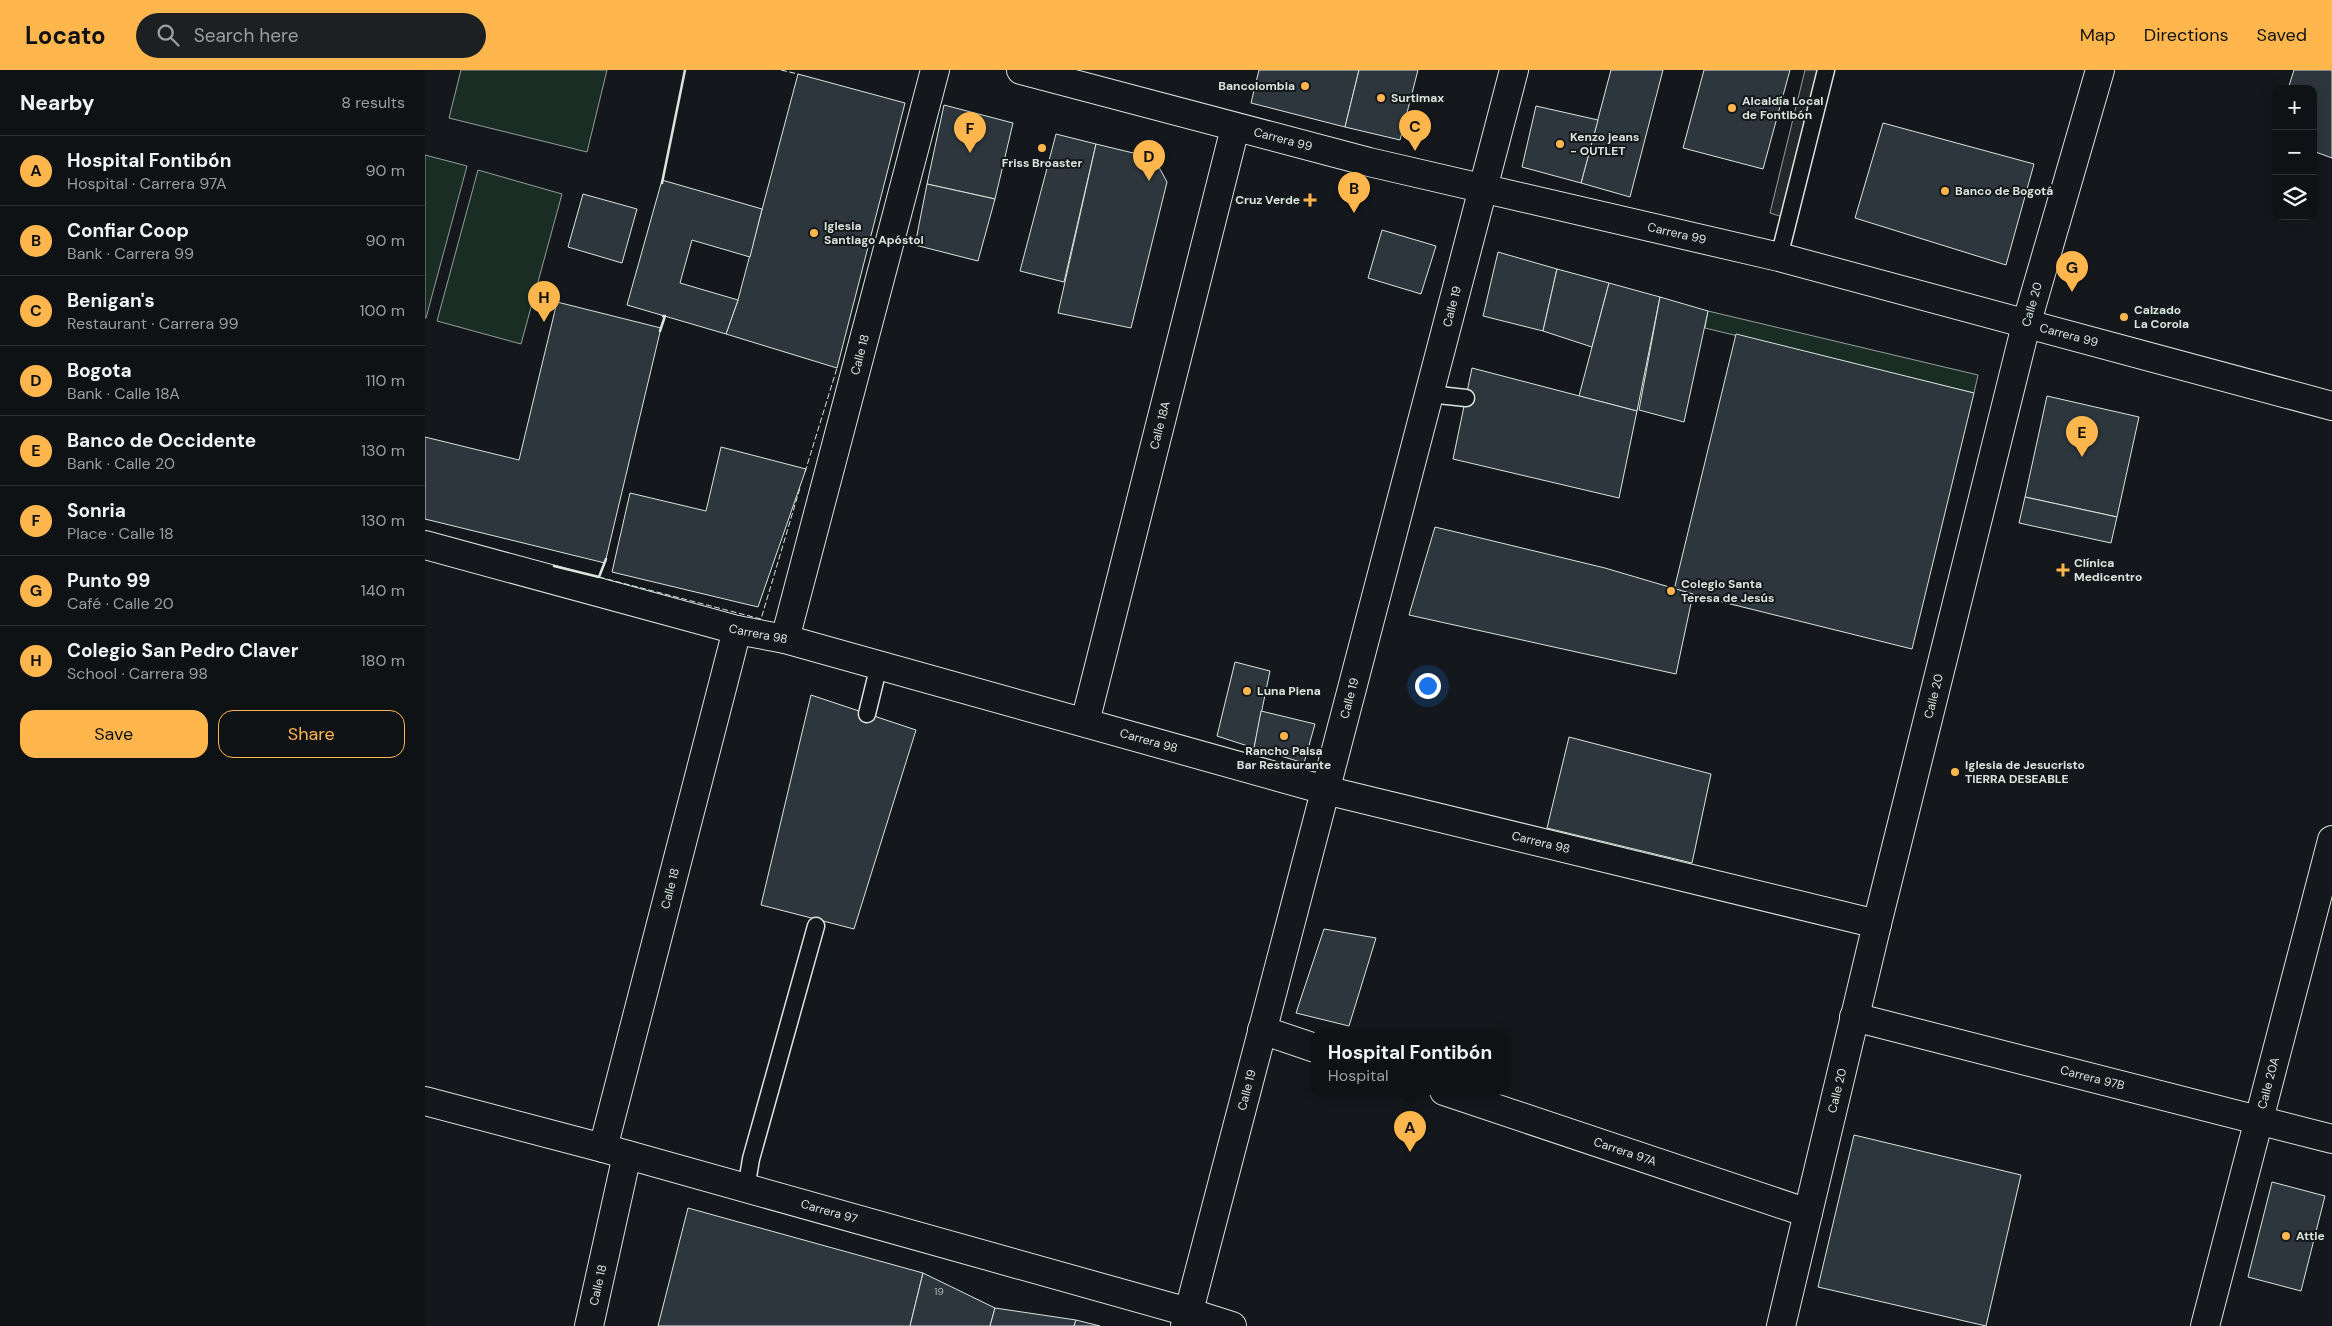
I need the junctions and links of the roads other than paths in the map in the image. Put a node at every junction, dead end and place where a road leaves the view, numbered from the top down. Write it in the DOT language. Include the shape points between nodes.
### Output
graph roads {
  1 [pos="935,70"];
  2 [pos="1021,70"];
  3 [pos="1514,70"];
  4 [pos="1825,70"];
  5 [pos="2100,70"];
  6 [pos="1235,128"];
  7 [pos="1483,189"];
  8 [pos="1779,257"];
  9 [pos="2026,325"];
  10 [pos="1429,394"];
  11 [pos="1466,398"];
  12 [pos="2332,406"];
  13 [pos="425,545"];
  14 [pos="737,630"];
  15 [pos="785,640"];
  16 [pos="879,665"];
  17 [pos="867,714"];
  18 [pos="1085,722"];
  19 [pos="1325,790"];
  20 [pos="2332,840"];
  21 [pos="1877,924"];
  22 [pos="816,926"];
  23 [pos="1854,1017"];
  24 [pos="1262,1030"];
  25 [pos="1311,1047"];
  26 [pos="1456,1095"];
  27 [pos="425,1102"];
  28 [pos="2257,1121"];
  29 [pos="2332,1139"];
  30 [pos="615,1152"];
  31 [pos="745,1189"];
  32 [pos="1808,1212"];
  33 [pos="1186,1319"];
  34 [pos="589,1326"];
  35 [pos="1232,1326"];
  36 [pos="1781,1326"];
  37 [pos="2205,1326"];
  1 -- 15 [label="street, Calle 18"];
  2 -- 6 [label="street, Carrera 99"];
  3 -- 7 [label="street, Calle 19"];
  4 -- 8 [label="lane"];
  5 -- 9 [label="street, Calle 20"];
  6 -- 7 [label="street, Carrera 99"];
  6 -- 18 [label="street, Calle 18A"];
  7 -- 8 [label="street, Carrera 99"];
  7 -- 10 [label="street, Calle 19"];
  8 -- 9 [label="street, Carrera 99"];
  9 -- 12 [label="street, Carrera 99"];
  9 -- 21 [label="street, Calle 20"];
  10 -- 11 [label="lane"];
  10 -- 19 [label="street, Calle 19"];
  13 -- 14 [label="street, Carrera 98"];
  14 -- 15 [label="street, Carrera 98"];
  14 -- 30 [label="street, Calle 18"];
  15 -- 16 [label="street, Carrera 98"];
  16 -- 17 [label="lane"];
  16 -- 18 [label="street, Carrera 98"];
  18 -- 19 [label="street, Carrera 98"];
  19 -- 21 [label="street, Carrera 98"];
  19 -- 24 [label="street, Calle 19"];
  20 -- 28 [label="street, Calle 20A"];
  21 -- 23 [label="street, Calle 20"];
  22 -- 31 [label="lane"];
  23 -- 28 [label="street, Carrera 97B"];
  23 -- 32 [label="street, Calle 20"];
  24 -- 25 [label="street"];
  24 -- 33 [label="street, Calle 19"];
  26 -- 32 [label="street, Carrera 97A"];
  27 -- 30 [label="street, Carrera 97"];
  28 -- 29 [label="street, Carrera 97B"];
  28 -- 37 [label="street, Calle 20A"];
  30 -- 31 [label="street, Carrera 97"];
  30 -- 34 [label="street, Calle 18"];
  31 -- 33 [label="street, Carrera 97"];
  32 -- 36 [label="street, Calle 20"];
  33 -- 35 [label="street, Carrera 97"];
}
